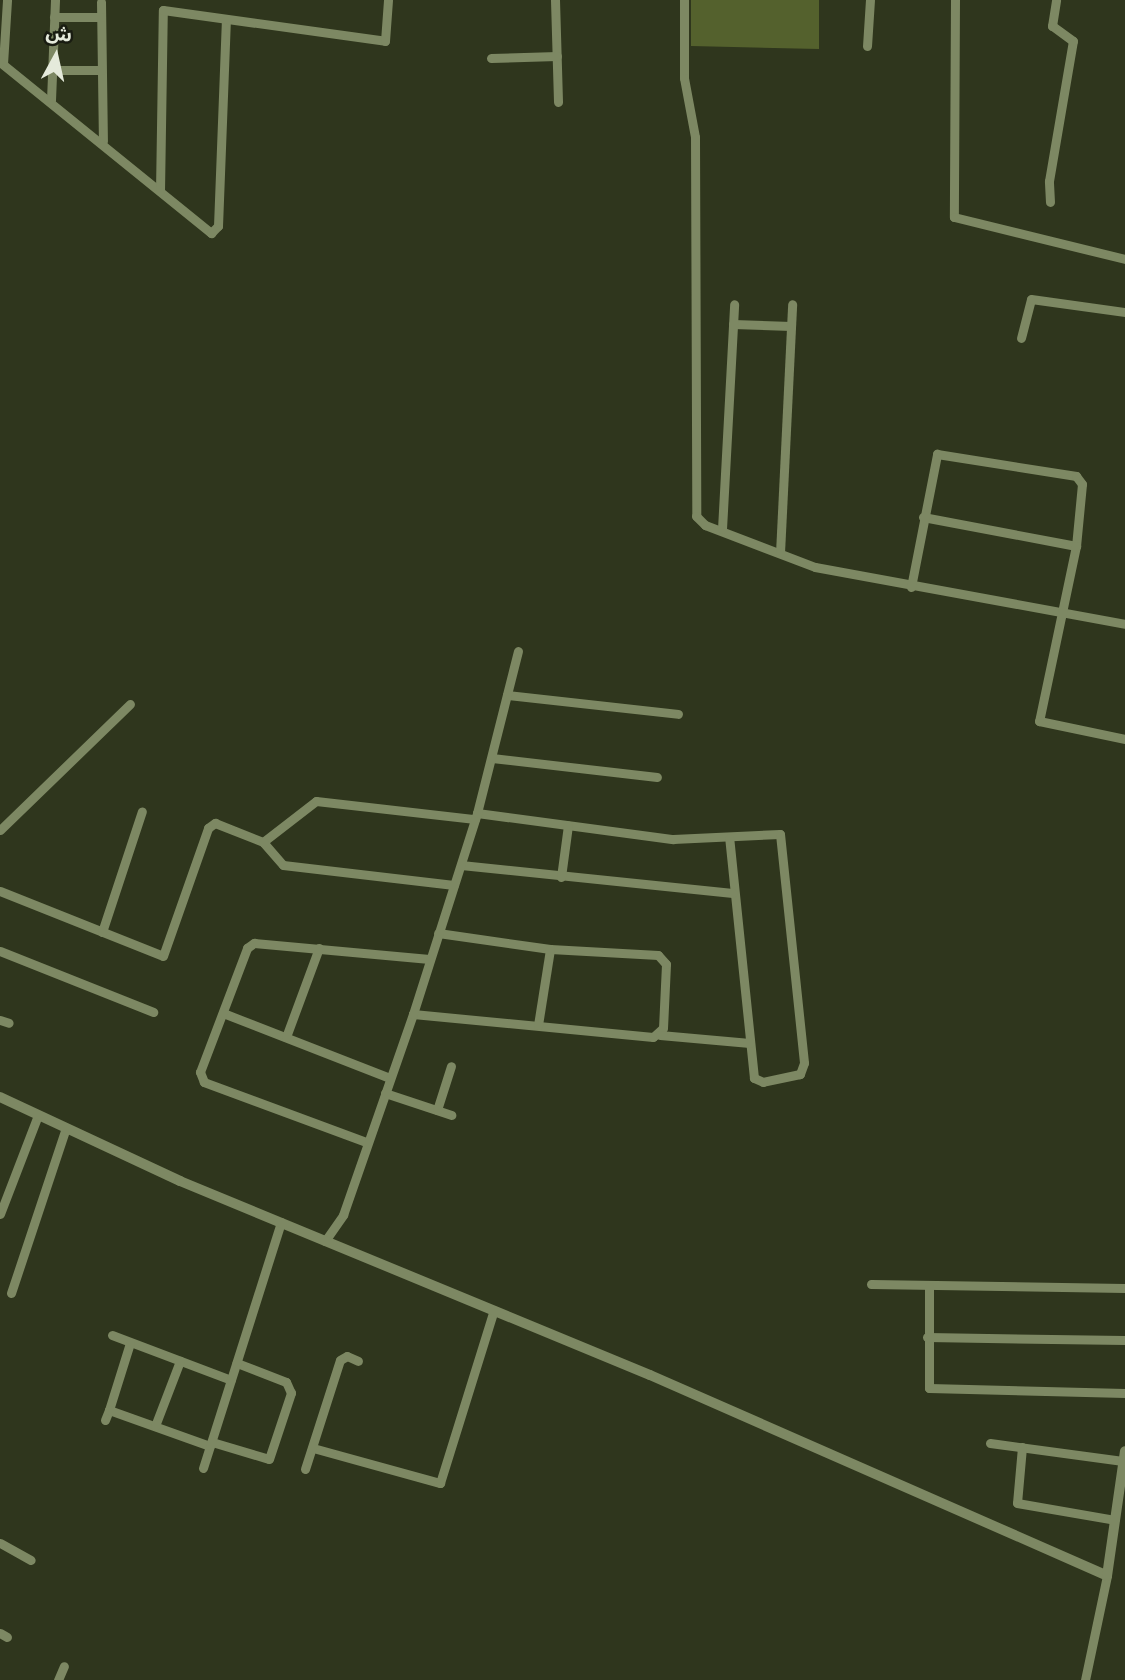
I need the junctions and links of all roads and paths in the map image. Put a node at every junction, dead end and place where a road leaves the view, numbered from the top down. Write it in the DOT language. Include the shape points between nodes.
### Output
graph roads {
  1 [pos="7,0"];
  2 [pos="55,0"];
  3 [pos="388,0"];
  4 [pos="555,0"];
  5 [pos="684,0"];
  6 [pos="870,0"];
  7 [pos="955,0"];
  8 [pos="1056,0"];
  9 [pos="101,2"];
  10 [pos="54,17"];
  11 [pos="101,17"];
  12 [pos="226,19"];
  13 [pos="867,46"];
  14 [pos="556,56"];
  15 [pos="491,58"];
  16 [pos="1,63"];
  17 [pos="53,70"];
  18 [pos="102,71"];
  19 [pos="51,100"];
  20 [pos="558,102"];
  21 [pos="103,141"];
  22 [pos="160,191"];
  23 [pos="1051,202"];
  24 [pos="1125,259"];
  25 [pos="734,304"];
  26 [pos="792,304"];
  27 [pos="1125,312"];
  28 [pos="733,324"];
  29 [pos="791,326"];
  30 [pos="1021,338"];
  31 [pos="923,517"];
  32 [pos="722,529"];
  33 [pos="1076,546"];
  34 [pos="780,553"];
  35 [pos="911,587"];
  36 [pos="1062,611"];
  37 [pos="1125,624"];
  38 [pos="518,651"];
  39 [pos="507,695"];
  40 [pos="130,704"];
  41 [pos="678,714"];
  42 [pos="1125,739"];
  43 [pos="492,758"];
  44 [pos="657,777"];
  45 [pos="142,811"];
  46 [pos="476,816"];
  47 [pos="568,825"];
  48 [pos="0,830"];
  49 [pos="729,838"];
  50 [pos="263,842"];
  51 [pos="461,865"];
  52 [pos="561,877"];
  53 [pos="454,884"];
  54 [pos="0,891"];
  55 [pos="733,893"];
  56 [pos="102,932"];
  57 [pos="438,933"];
  58 [pos="319,948"];
  59 [pos="550,949"];
  60 [pos="0,951"];
  61 [pos="429,959"];
  62 [pos="153,1012"];
  63 [pos="223,1013"];
  64 [pos="413,1014"];
  65 [pos="538,1025"];
  66 [pos="660,1035"];
  67 [pos="286,1037"];
  68 [pos="750,1043"];
  69 [pos="451,1066"];
  70 [pos="390,1078"];
  71 [pos="385,1093"];
  72 [pos="0,1097"];
  73 [pos="437,1110"];
  74 [pos="38,1115"];
  75 [pos="452,1115"];
  76 [pos="65,1128"];
  77 [pos="366,1142"];
  78 [pos="0,1214"];
  79 [pos="281,1222"];
  80 [pos="325,1241"];
  81 [pos="871,1284"];
  82 [pos="929,1287"];
  83 [pos="1125,1289"];
  84 [pos="11,1293"];
  85 [pos="494,1310"];
  86 [pos="112,1335"];
  87 [pos="927,1337"];
  88 [pos="1125,1340"];
  89 [pos="130,1343"];
  90 [pos="358,1361"];
  91 [pos="180,1362"];
  92 [pos="237,1363"];
  93 [pos="232,1380"];
  94 [pos="1125,1393"];
  95 [pos="155,1426"];
  96 [pos="990,1443"];
  97 [pos="211,1444"];
  98 [pos="1022,1447"];
  99 [pos="313,1448"];
  100 [pos="1124,1456"];
  101 [pos="203,1468"];
  102 [pos="305,1469"];
  103 [pos="1115,1520"];
  104 [pos="0,1543"];
  105 [pos="31,1560"];
  106 [pos="1107,1576"];
  107 [pos="64,1666"];
  108 [pos="58,1680"];
  109 [pos="1085,1680"];
  1 -- 16 [label="street"];
  2 -- 10 [label="street"];
  3 -- 12 [label="street" via="385,41"];
  4 -- 14 [label="street"];
  5 -- 32 [label="street" via="684,78 695,136 694,510 705,525"];
  6 -- 13 [label="street"];
  7 -- 24 [label="street" via="954,217"];
  8 -- 23 [label="street" via="1052,26 1073,41 1049,181"];
  9 -- 11 [label="street"];
  10 -- 11 [label="street"];
  10 -- 17 [label="street"];
  11 -- 18 [label="street"];
  12 -- 22 [label="street" via="161,12"];
  12 -- 22 [label="street" via="215,231"];
  14 -- 15 [label="street"];
  14 -- 20 [label="street"];
  16 -- 19 [label="street"];
  17 -- 18 [label="street"];
  17 -- 19 [label="street"];
  18 -- 21 [label="street"];
  19 -- 21 [label="street"];
  21 -- 22 [label="street"];
  25 -- 28 [label="street"];
  26 -- 29 [label="street"];
  27 -- 30 [label="street" via="1031,299"];
  28 -- 29 [label="street"];
  28 -- 32 [label="street"];
  29 -- 34 [label="street"];
  31 -- 33 [label="street"];
  31 -- 33 [label="street" via="934,458 942,452 1076,476 1082,484"];
  31 -- 35 [label="street"];
  32 -- 34 [label="street"];
  33 -- 36 [label="street"];
  34 -- 35 [label="street" via="815,567"];
  35 -- 36 [label="street"];
  36 -- 37 [label="street"];
  36 -- 42 [label="street" via="1039,721"];
  38 -- 39 [label="street"];
  39 -- 41 [label="street"];
  39 -- 43 [label="street"];
  40 -- 48 [label="street"];
  43 -- 44 [label="street"];
  43 -- 46 [label="street"];
  45 -- 56 [label="street"];
  46 -- 47 [label="street"];
  46 -- 50 [label="street" via="316,801"];
  46 -- 51 [label="street"];
  47 -- 49 [label="street" via="673,839"];
  47 -- 52 [label="street"];
  49 -- 55 [label="street"];
  49 -- 68 [label="street" via="782,836 803,1071 758,1081"];
  50 -- 53 [label="street" via="283,865"];
  50 -- 56 [label="street" via="222,822 208,828 163,956"];
  51 -- 52 [label="street"];
  51 -- 53 [label="street"];
  52 -- 55 [label="street"];
  53 -- 57 [label="street"];
  54 -- 56 [label="street"];
  55 -- 68 [label="street"];
  57 -- 59 [label="street"];
  57 -- 61 [label="street"];
  58 -- 61 [label="street"];
  58 -- 63 [label="street" via="254,943 247,948"];
  58 -- 67 [label="street"];
  59 -- 65 [label="street"];
  59 -- 66 [label="street" via="664,958"];
  60 -- 62 [label="street"];
  61 -- 64 [label="street"];
  63 -- 67 [label="street"];
  63 -- 77 [label="street" via="201,1072 204,1082"];
  64 -- 65 [label="street"];
  64 -- 70 [label="street"];
  65 -- 66 [label="street"];
  66 -- 68 [label="street"];
  67 -- 70 [label="street"];
  69 -- 73 [label="street"];
  70 -- 71 [label="street"];
  71 -- 73 [label="street"];
  71 -- 77 [label="street"];
  72 -- 74 [label="street"];
  73 -- 75 [label="street"];
  74 -- 76 [label="street"];
  74 -- 78 [label="street"];
  76 -- 79 [label="street"];
  76 -- 84 [label="street"];
  77 -- 80 [label="street" via="343,1215"];
  79 -- 80 [label="street"];
  79 -- 92 [label="street"];
  80 -- 85 [label="street"];
  81 -- 82 [label="street"];
  82 -- 83 [label="street"];
  82 -- 87 [label="street"];
  85 -- 99 [label="street" via="440,1483"];
  85 -- 106 [label="street"];
  86 -- 89 [label="street"];
  87 -- 88 [label="street"];
  87 -- 94 [label="street" via="931,1388"];
  89 -- 91 [label="street"];
  89 -- 95 [label="street" via="107,1415"];
  90 -- 99 [label="street" via="347,1356 340,1360"];
  91 -- 93 [label="street"];
  91 -- 95 [label="street"];
  92 -- 93 [label="street"];
  92 -- 97 [label="street" via="286,1382 291,1393 269,1459"];
  93 -- 97 [label="street"];
  95 -- 97 [label="street"];
  96 -- 98 [label="street"];
  97 -- 101 [label="street"];
  98 -- 100 [label="street"];
  98 -- 103 [label="street" via="1017,1503"];
  99 -- 102 [label="street"];
  100 -- 103 [label="street"];
  103 -- 106 [label="street"];
  104 -- 105 [label="street"];
  106 -- 109 [label="street"];
  107 -- 108 [label="street"];
}
